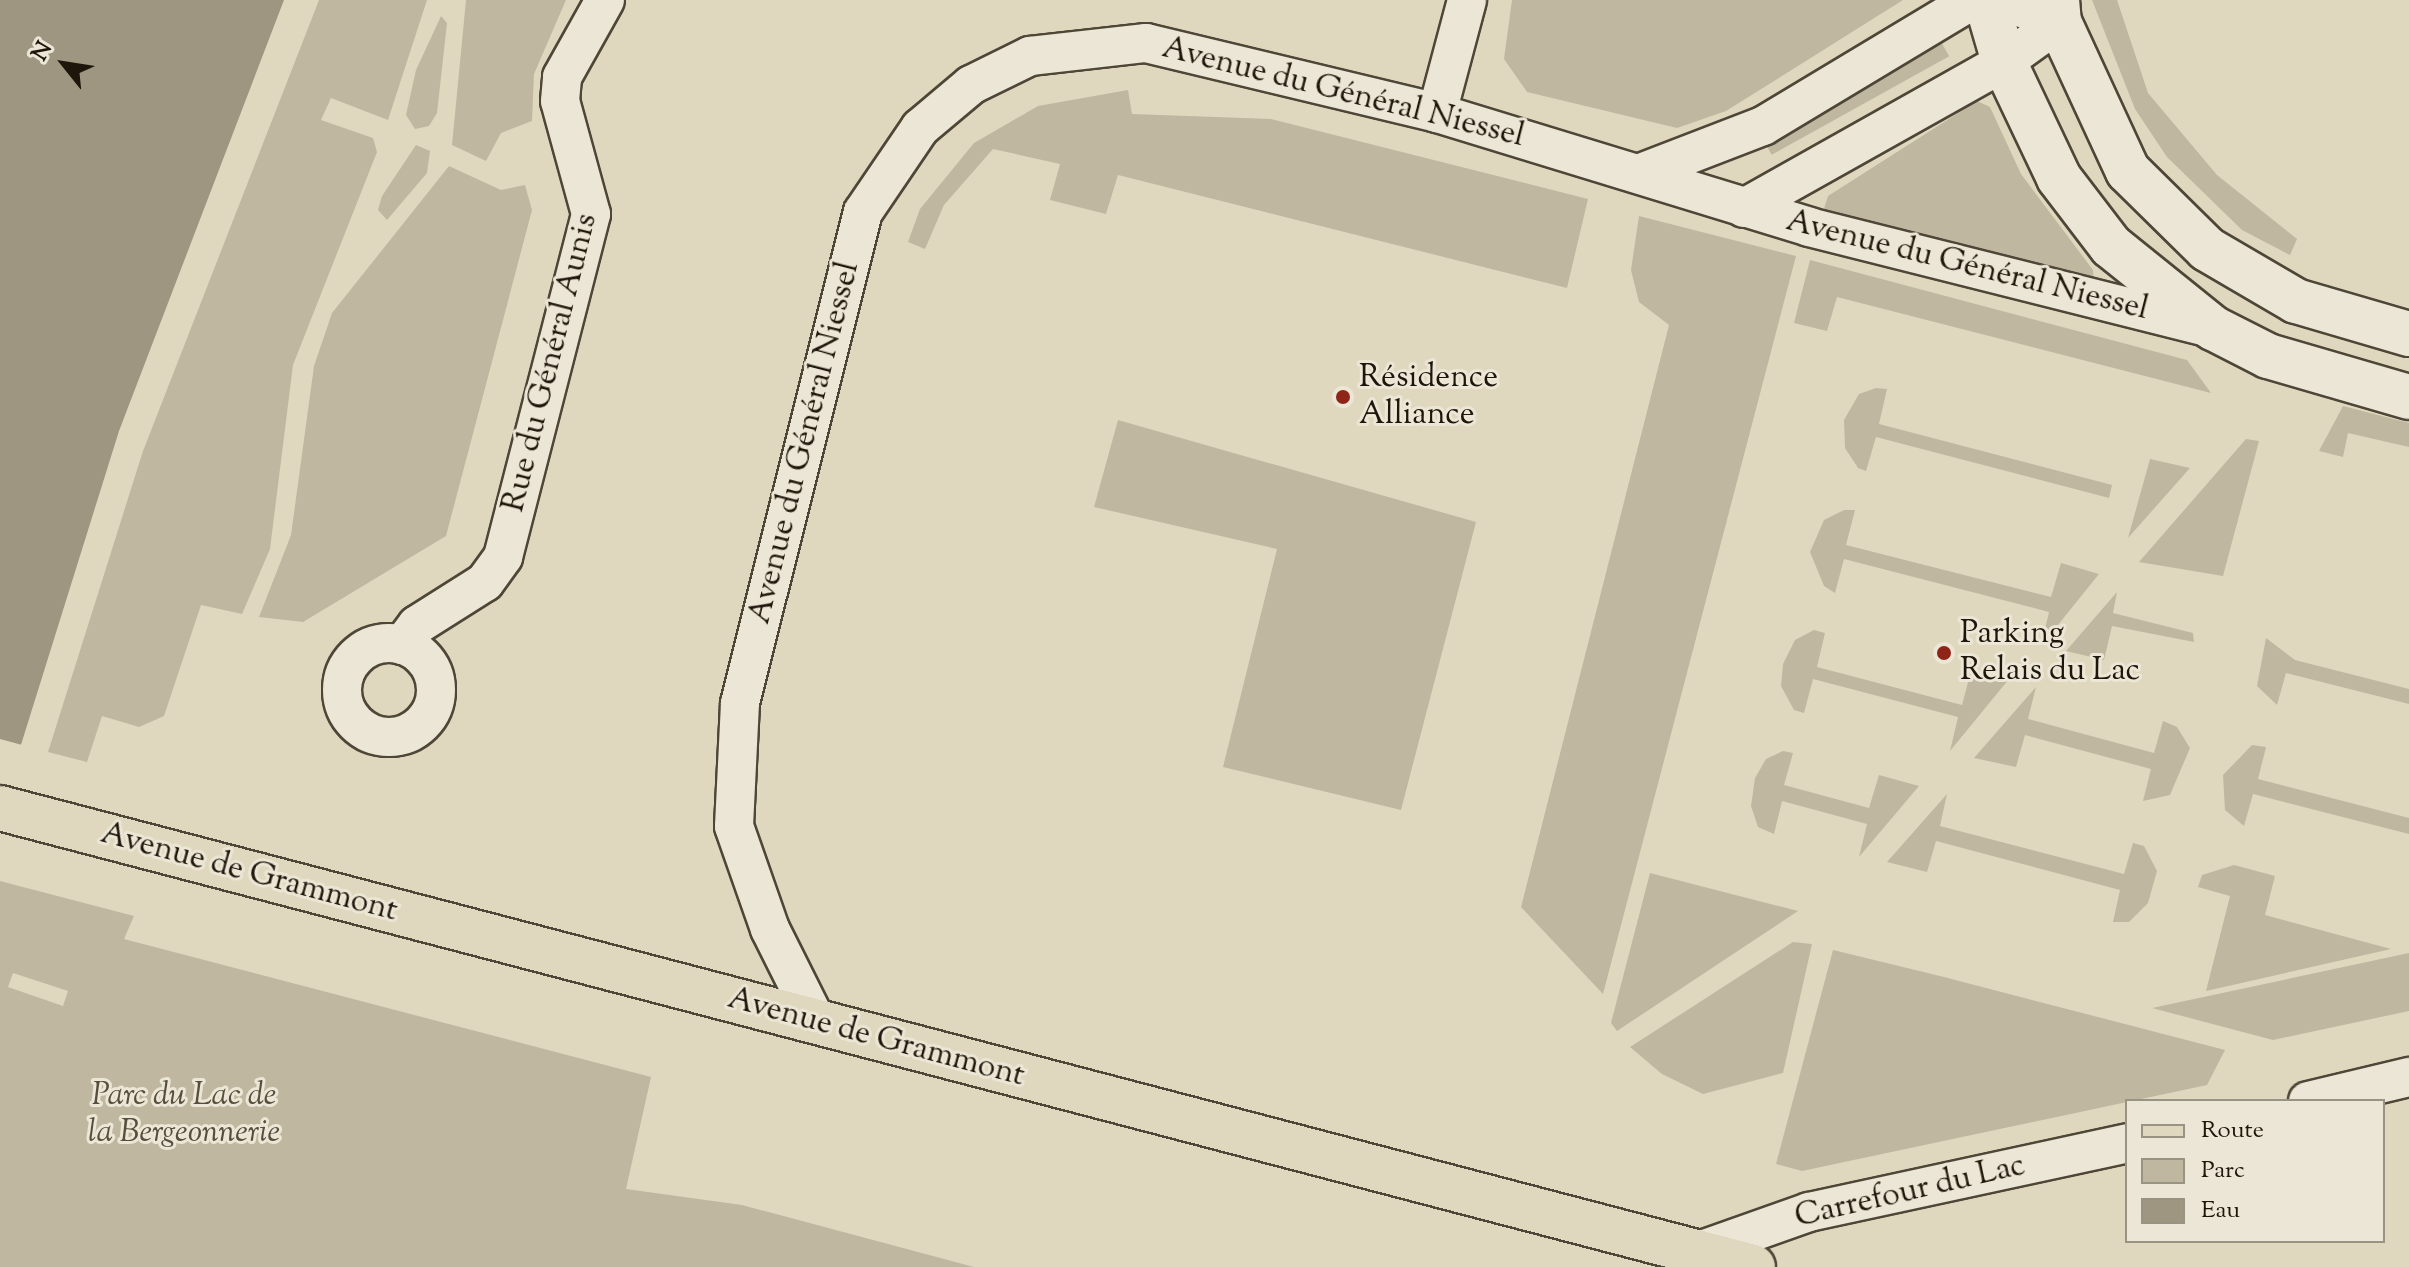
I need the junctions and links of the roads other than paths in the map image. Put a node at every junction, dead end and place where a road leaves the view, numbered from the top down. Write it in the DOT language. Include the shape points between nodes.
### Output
graph roads {
  1 [pos="605,0"];
  2 [pos="1467,0"];
  3 [pos="1973,0"];
  4 [pos="1986,0"];
  5 [pos="2001,0"];
  6 [pos="2058,11"];
  7 [pos="2004,62"];
  8 [pos="1437,113"];
  9 [pos="1641,173"];
  10 [pos="1744,208"];
  11 [pos="2213,328"];
  12 [pos="2409,334"];
  13 [pos="2409,397"];
  14 [pos="402,645"];
  15 [pos="0,808"];
  16 [pos="817,1023"];
  17 [pos="2409,1077"];
  18 [pos="2316,1099"];
  19 [pos="2125,1143"];
  20 [pos="1696,1252"];
  21 [pos="1753,1267"];
  1 -- 14 [label="street, Rue du Général Aunis" via="562,77 560,101 591,214 503,557 485,582 417,625"];
  2 -- 8 [label="street"];
  3 -- 9 [label="street" via="1763,126"];
  4 -- 7 [label="street"];
  5 -- 6 [label="street"];
  6 -- 7 [label="street"];
  6 -- 12 [label="street" via="2128,171 2207,249 2296,301"];
  7 -- 10 [label="street"];
  7 -- 11 [label="street" via="2059,178 2111,246"];
  8 -- 9 [label="street, Avenue du Général Niessel"];
  8 -- 16 [label="street, Avenue du Général Niessel" via="1146,43 1030,56 971,85 920,128 863,212 740,703 734,826 770,929"];
  9 -- 10 [label="street, Avenue du Général Niessel"];
  10 -- 11 [label="street, Avenue du Général Niessel"];
  11 -- 13 [label="street, Avenue du Général Niessel" via="2311,373"];
  15 -- 16 [label="main road, Avenue de Grammont"];
  16 -- 20 [label="main road, Avenue de Grammont"];
  17 -- 18 [label="street"];
  19 -- 20 [label="street, Carrefour du Lac" via="1809,1212"];
  20 -- 21 [label="main road, Avenue de Grammont"];
}
